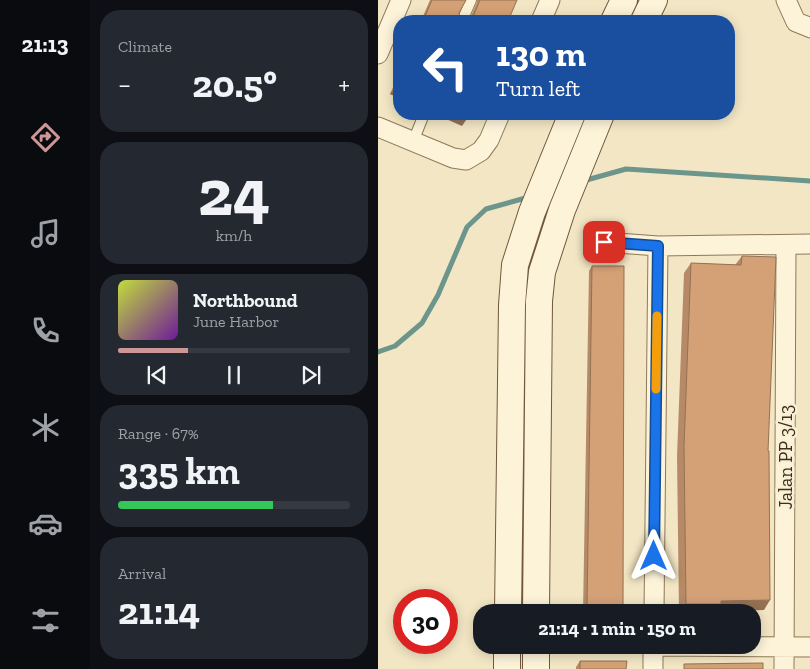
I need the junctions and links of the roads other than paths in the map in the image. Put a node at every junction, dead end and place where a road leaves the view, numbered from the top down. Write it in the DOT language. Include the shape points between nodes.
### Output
graph roads {
  1 [pos="401,0"];
  2 [pos="471,0"];
  3 [pos="550,0"];
  4 [pos="624,0"];
  5 [pos="786,0"];
  6 [pos="395,15"];
  7 [pos="465,15"];
  8 [pos="544,15"];
  9 [pos="617,15"];
  10 [pos="393,19"];
  11 [pos="810,28"];
  12 [pos="378,54"];
  13 [pos="422,120"];
  14 [pos="497,120"];
  15 [pos="598,120"];
  16 [pos="566,125"];
  17 [pos="378,127"];
  18 [pos="413,142"];
  19 [pos="604,242"];
  20 [pos="810,244"];
  21 [pos="786,245"];
  22 [pos="658,246"];
  23 [pos="508,604"];
  24 [pos="536,604"];
  25 [pos="654,604"];
  26 [pos="761,646"];
  27 [pos="784,646"];
  28 [pos="810,647"];
  29 [pos="508,654"];
  30 [pos="536,654"];
  31 [pos="654,654"];
  32 [pos="507,669"];
  33 [pos="536,669"];
  34 [pos="653,669"];
  35 [pos="784,669"];
  1 -- 6 [label="street"];
  2 -- 7 [label="lane"];
  3 -- 8 [label="street"];
  4 -- 9 [label="main road"];
  5 -- 11 [label="street" via="796,22"];
  10 -- 12 [label="street"];
  13 -- 18 [label="lane"];
  14 -- 18 [label="street" via="481,151 466,160"];
  15 -- 24 [label="main road" via="562,210 542,272"];
  16 -- 23 [label="main road" via="515,265"];
  17 -- 18 [label="street"];
  19 -- 22 [label="street"];
  20 -- 21 [label="street"];
  21 -- 22 [label="street"];
  21 -- 27 [label="street, Jalan PP 3/13"];
  22 -- 25 [label="street"];
  26 -- 27 [label="street"];
  27 -- 28 [label="street"];
  27 -- 35 [label="street, Jalan PP 3/13"];
  29 -- 32 [label="main road"];
  30 -- 33 [label="main road"];
  31 -- 34 [label="street"];
}
